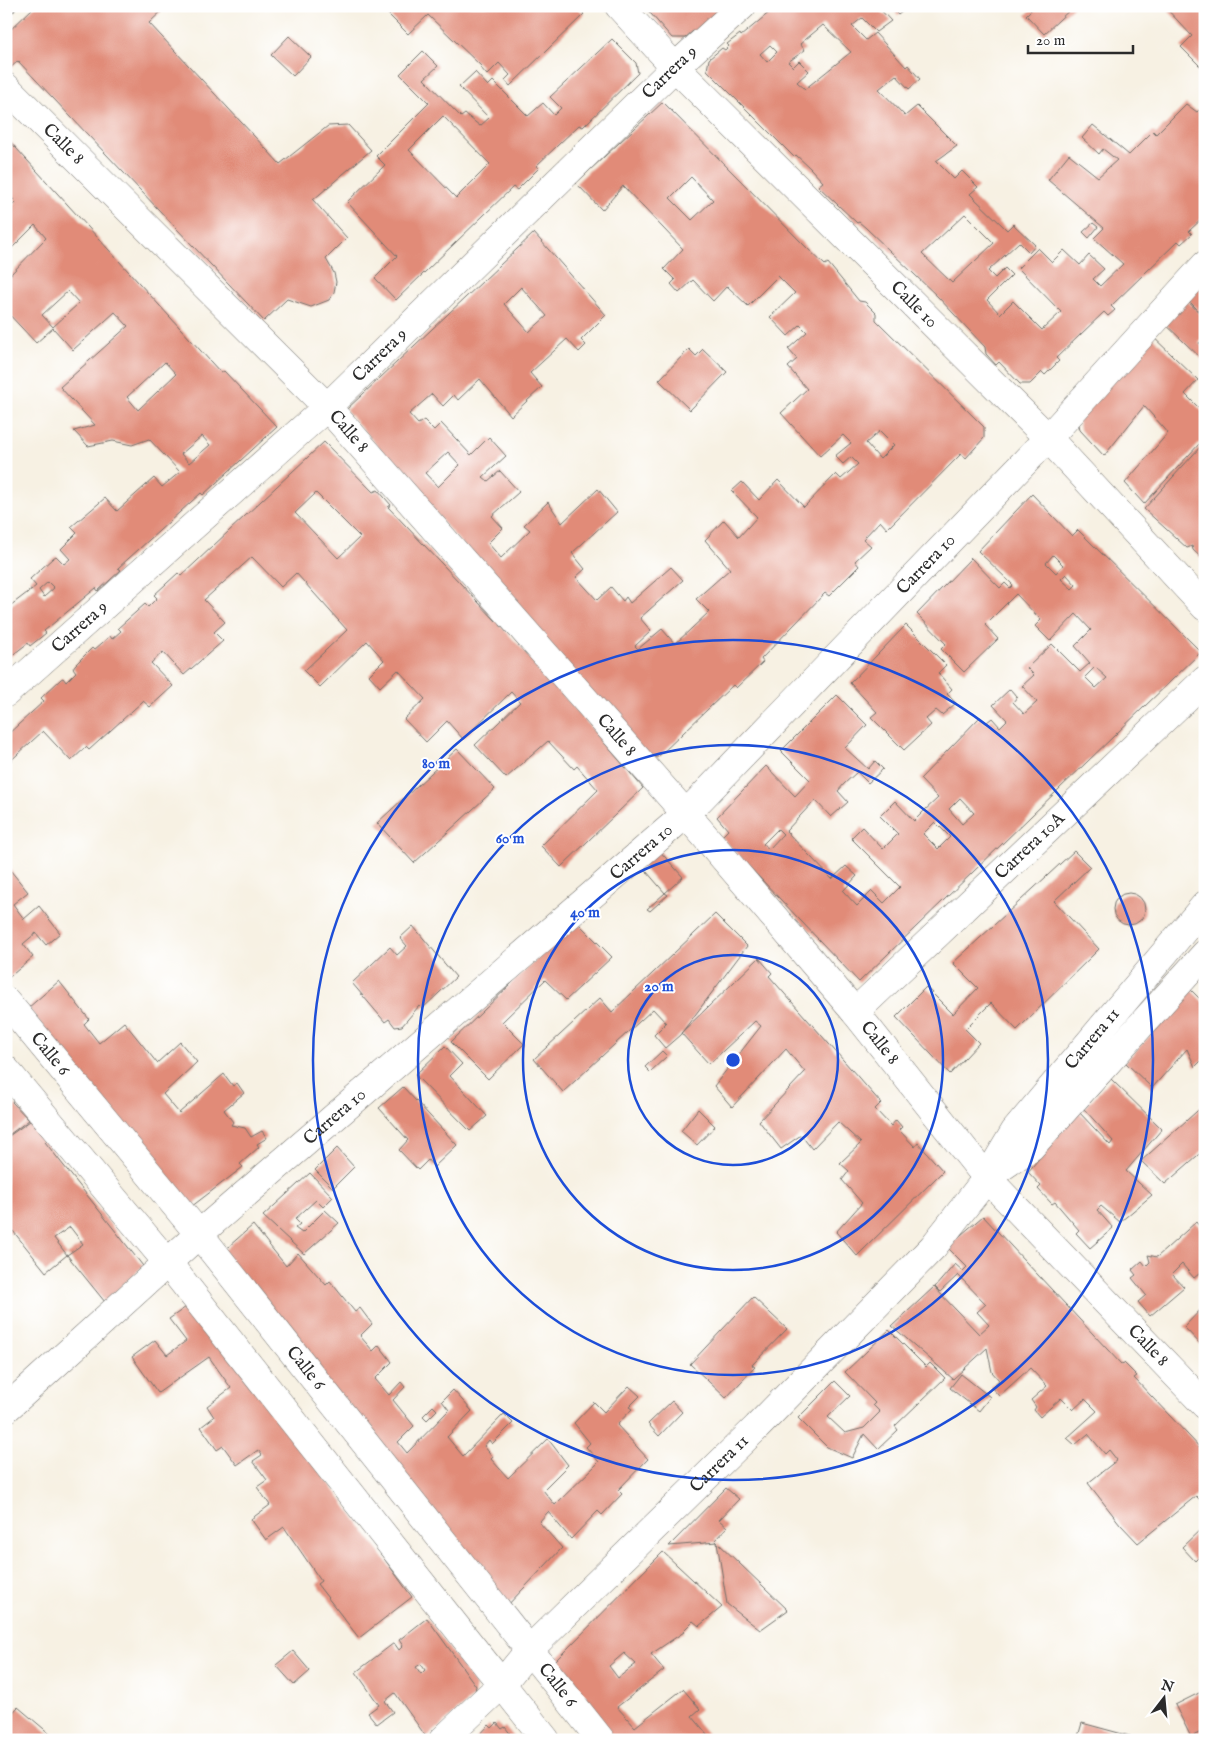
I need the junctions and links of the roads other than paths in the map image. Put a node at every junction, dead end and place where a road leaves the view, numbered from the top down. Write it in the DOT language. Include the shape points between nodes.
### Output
graph roads {
  1 [pos="619,6"];
  2 [pos="742,6"];
  3 [pos="676,67"];
  4 [pos="6,88"];
  5 [pos="1205,265"];
  6 [pos="326,407"];
  7 [pos="1048,438"];
  8 [pos="1205,606"];
  9 [pos="1205,680"];
  10 [pos="6,693"];
  11 [pos="686,814"];
  12 [pos="1205,905"];
  13 [pos="1205,954"];
  14 [pos="6,1001"];
  15 [pos="855,1012"];
  16 [pos="6,1070"];
  17 [pos="987,1178"];
  18 [pos="199,1234"];
  19 [pos="167,1262"];
  20 [pos="1205,1405"];
  21 [pos="6,1409"];
  22 [pos="530,1649"];
  23 [pos="501,1684"];
  24 [pos="443,1740"];
  25 [pos="546,1740"];
  26 [pos="601,1740"];
  1 -- 3 [label="street, Calle 10"];
  2 -- 3 [label="street, Carrera 9"];
  3 -- 6 [label="street, Carrera 9"];
  3 -- 7 [label="street, Calle 10"];
  4 -- 6 [label="street, Calle 8"];
  5 -- 7 [label="street, Carrera 10"];
  6 -- 10 [label="street, Carrera 9"];
  6 -- 11 [label="street, Calle 8"];
  7 -- 8 [label="street, Calle 10"];
  7 -- 11 [label="street, Carrera 10"];
  9 -- 15 [label="street, Carrera 10A"];
  11 -- 15 [label="street, Calle 8"];
  11 -- 18 [label="street, Carrera 10"];
  12 -- 17 [label="street, Carrera 11" via="1015,1131"];
  13 -- 17 [label="street, Carrera 11" via="1030,1147"];
  14 -- 18 [label="street, Calle 6"];
  15 -- 17 [label="street, Calle 8"];
  16 -- 19 [label="street"];
  17 -- 20 [label="street, Calle 8"];
  17 -- 22 [label="street, Carrera 11" via="933,1247 871,1312"];
  18 -- 19 [label="street, Carrera 10"];
  18 -- 22 [label="street, Calle 6"];
  19 -- 21 [label="street, Carrera 10"];
  19 -- 23 [label="street"];
  22 -- 23 [label="street, Carrera 11"];
  22 -- 26 [label="street, Calle 6"];
  23 -- 24 [label="street, Carrera 11"];
  23 -- 25 [label="street"];
}
